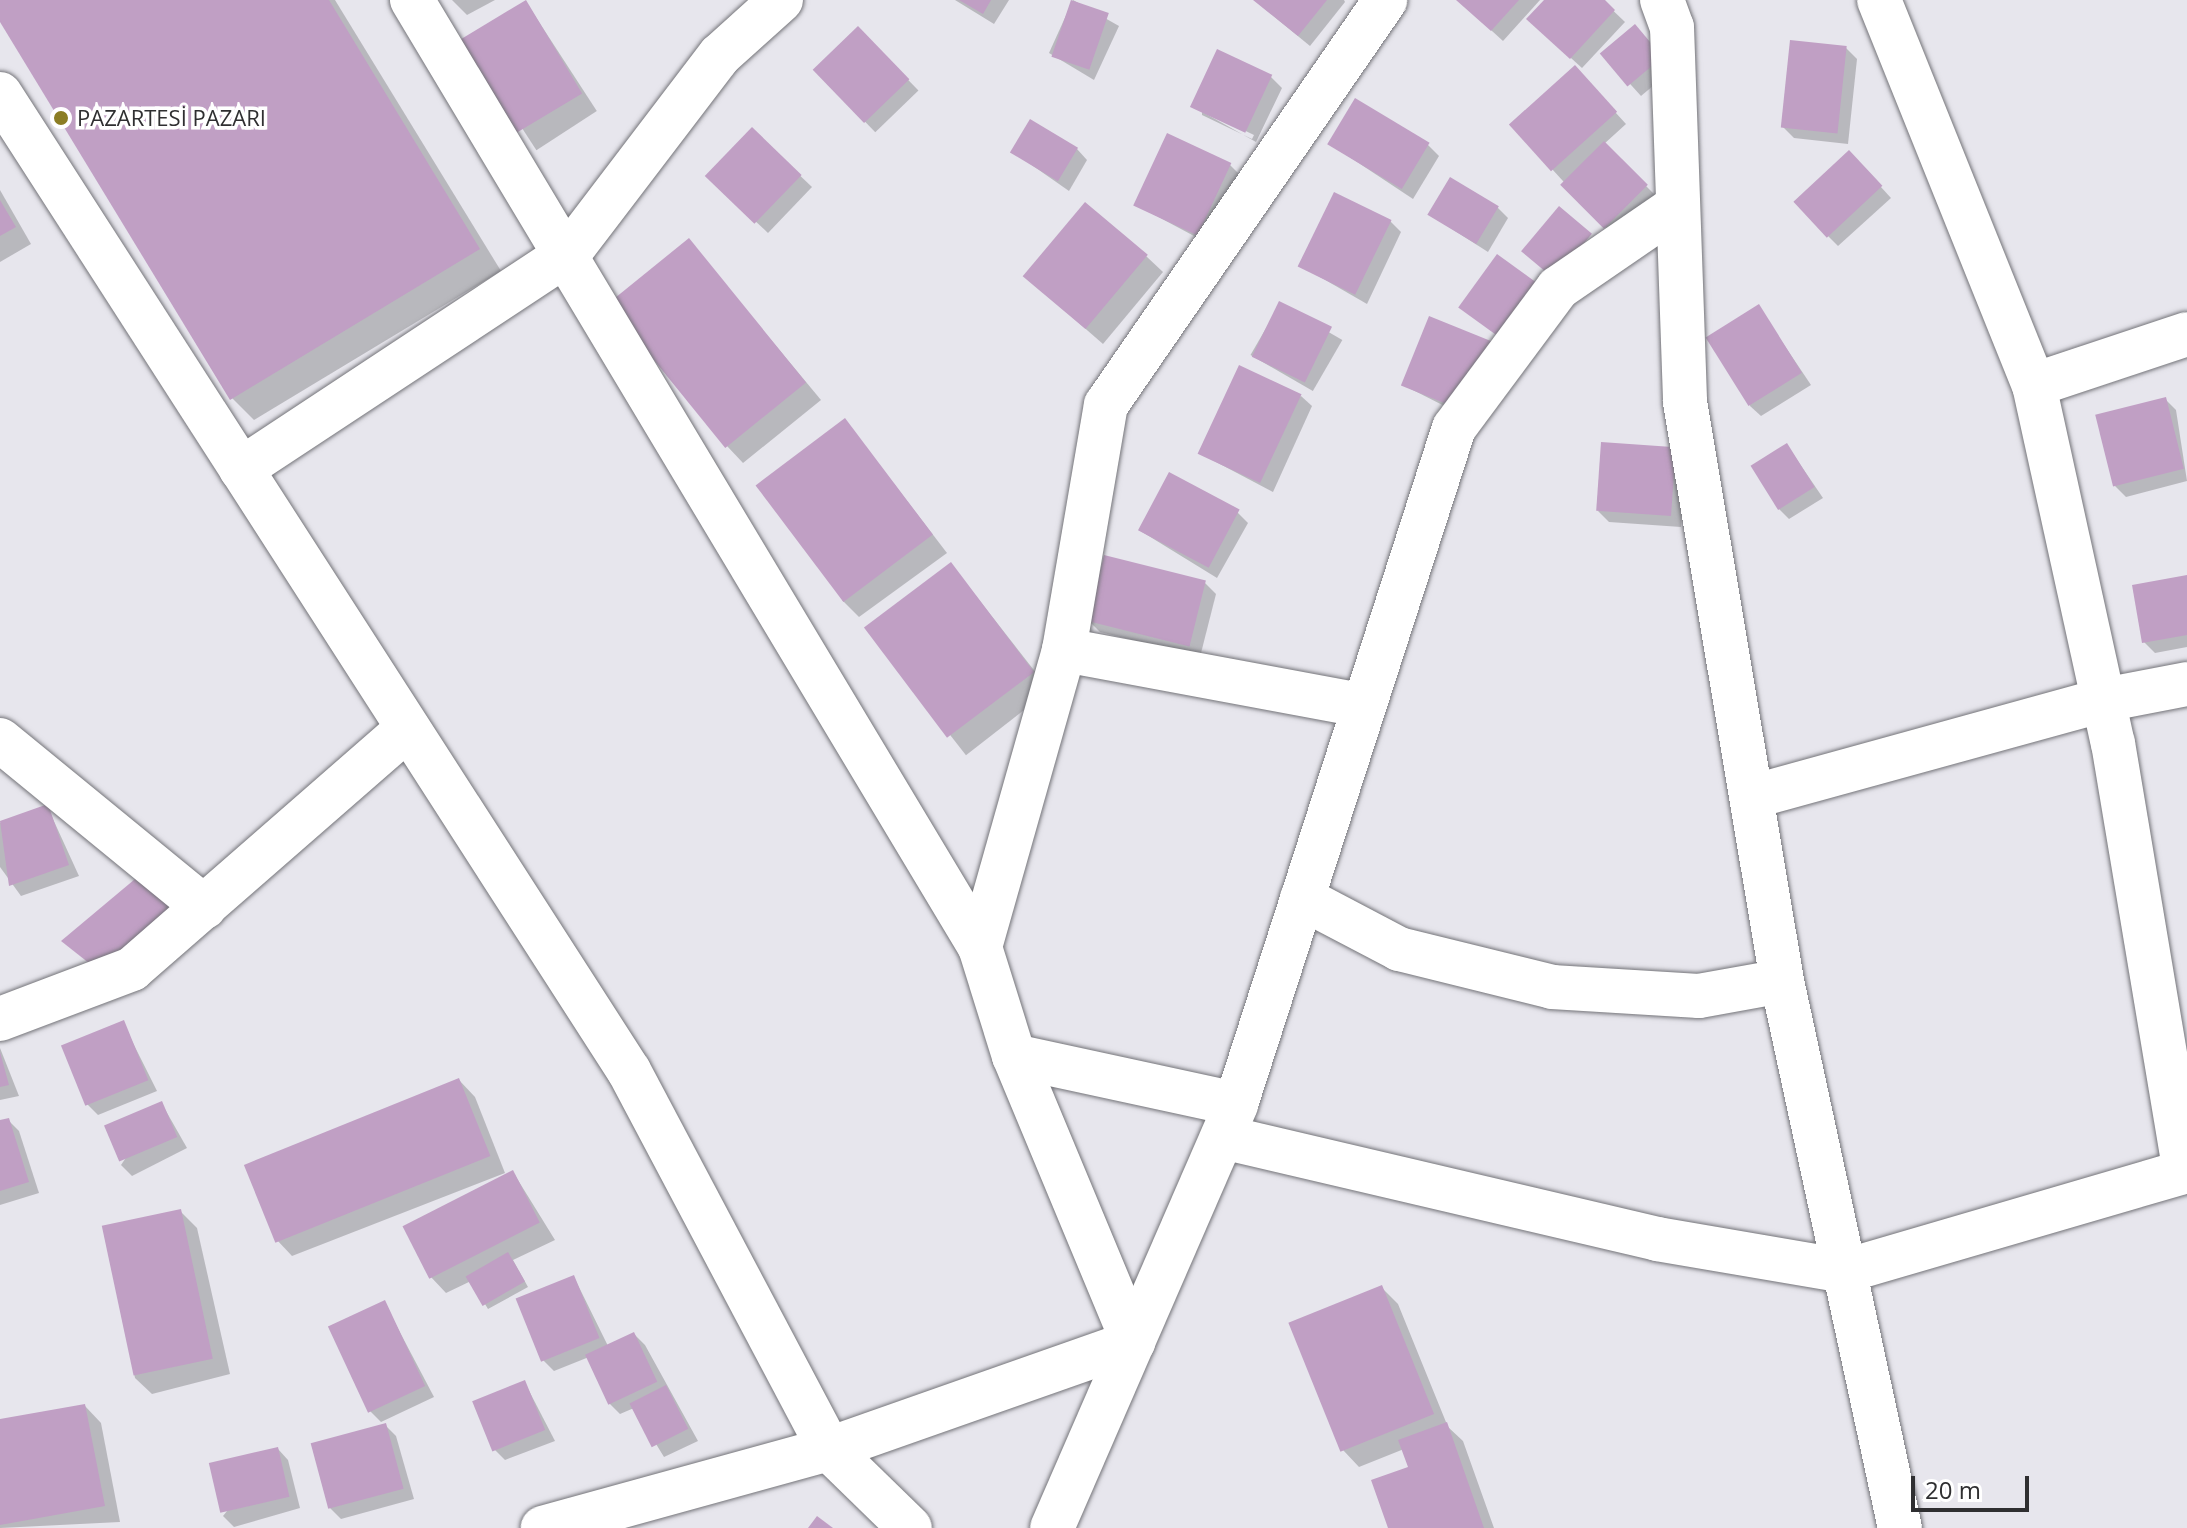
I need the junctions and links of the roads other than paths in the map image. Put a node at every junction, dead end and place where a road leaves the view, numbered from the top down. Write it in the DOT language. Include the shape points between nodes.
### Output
graph roads {
  1 [pos="412,0"];
  2 [pos="781,0"];
  3 [pos="1385,0"];
  4 [pos="1662,0"];
  5 [pos="1879,0"];
  6 [pos="0,94"];
  7 [pos="1676,207"];
  8 [pos="569,253"];
  9 [pos="2187,334"];
  10 [pos="2034,385"];
  11 [pos="241,469"];
  12 [pos="1064,650"];
  13 [pos="2187,684"];
  14 [pos="2104,700"];
  15 [pos="1361,705"];
  16 [pos="408,728"];
  17 [pos="0,740"];
  18 [pos="1755,796"];
  19 [pos="1302,898"];
  20 [pos="204,907"];
  21 [pos="980,947"];
  22 [pos="1782,981"];
  23 [pos="0,1019"];
  24 [pos="1014,1056"];
  25 [pos="1230,1121"];
  26 [pos="2186,1172"];
  27 [pos="1845,1271"];
  28 [pos="1133,1342"];
  29 [pos="829,1449"];
  30 [pos="558,1527"];
  31 [pos="910,1528"];
  32 [pos="1052,1528"];
  33 [pos="1900,1528"];
  1 -- 8 [label="street"];
  2 -- 8 [label="street" via="720,55"];
  3 -- 12 [label="street" via="1106,405"];
  4 -- 7 [label="street" via="1672,27"];
  5 -- 10 [label="street"];
  6 -- 11 [label="street"];
  7 -- 15 [label="street" via="1558,288 1454,428"];
  7 -- 18 [label="street" via="1685,402"];
  8 -- 11 [label="street"];
  8 -- 21 [label="street"];
  9 -- 10 [label="street"];
  10 -- 14 [label="street"];
  11 -- 16 [label="street"];
  12 -- 15 [label="street"];
  12 -- 21 [label="street"];
  13 -- 14 [label="street"];
  14 -- 18 [label="street"];
  14 -- 26 [label="street"];
  15 -- 19 [label="street"];
  16 -- 20 [label="street"];
  16 -- 29 [label="street" via="629,1071"];
  17 -- 20 [label="street"];
  18 -- 22 [label="street"];
  19 -- 22 [label="street" via="1399,949 1552,987 1699,996"];
  19 -- 25 [label="street"];
  20 -- 23 [label="street" via="132,969"];
  21 -- 24 [label="street"];
  22 -- 27 [label="street"];
  24 -- 25 [label="street"];
  24 -- 28 [label="street"];
  25 -- 27 [label="street" via="1657,1239"];
  25 -- 28 [label="street"];
  26 -- 27 [label="street"];
  27 -- 33 [label="street"];
  28 -- 29 [label="street"];
  28 -- 32 [label="street"];
  29 -- 30 [label="street"];
  29 -- 31 [label="street"];
}
